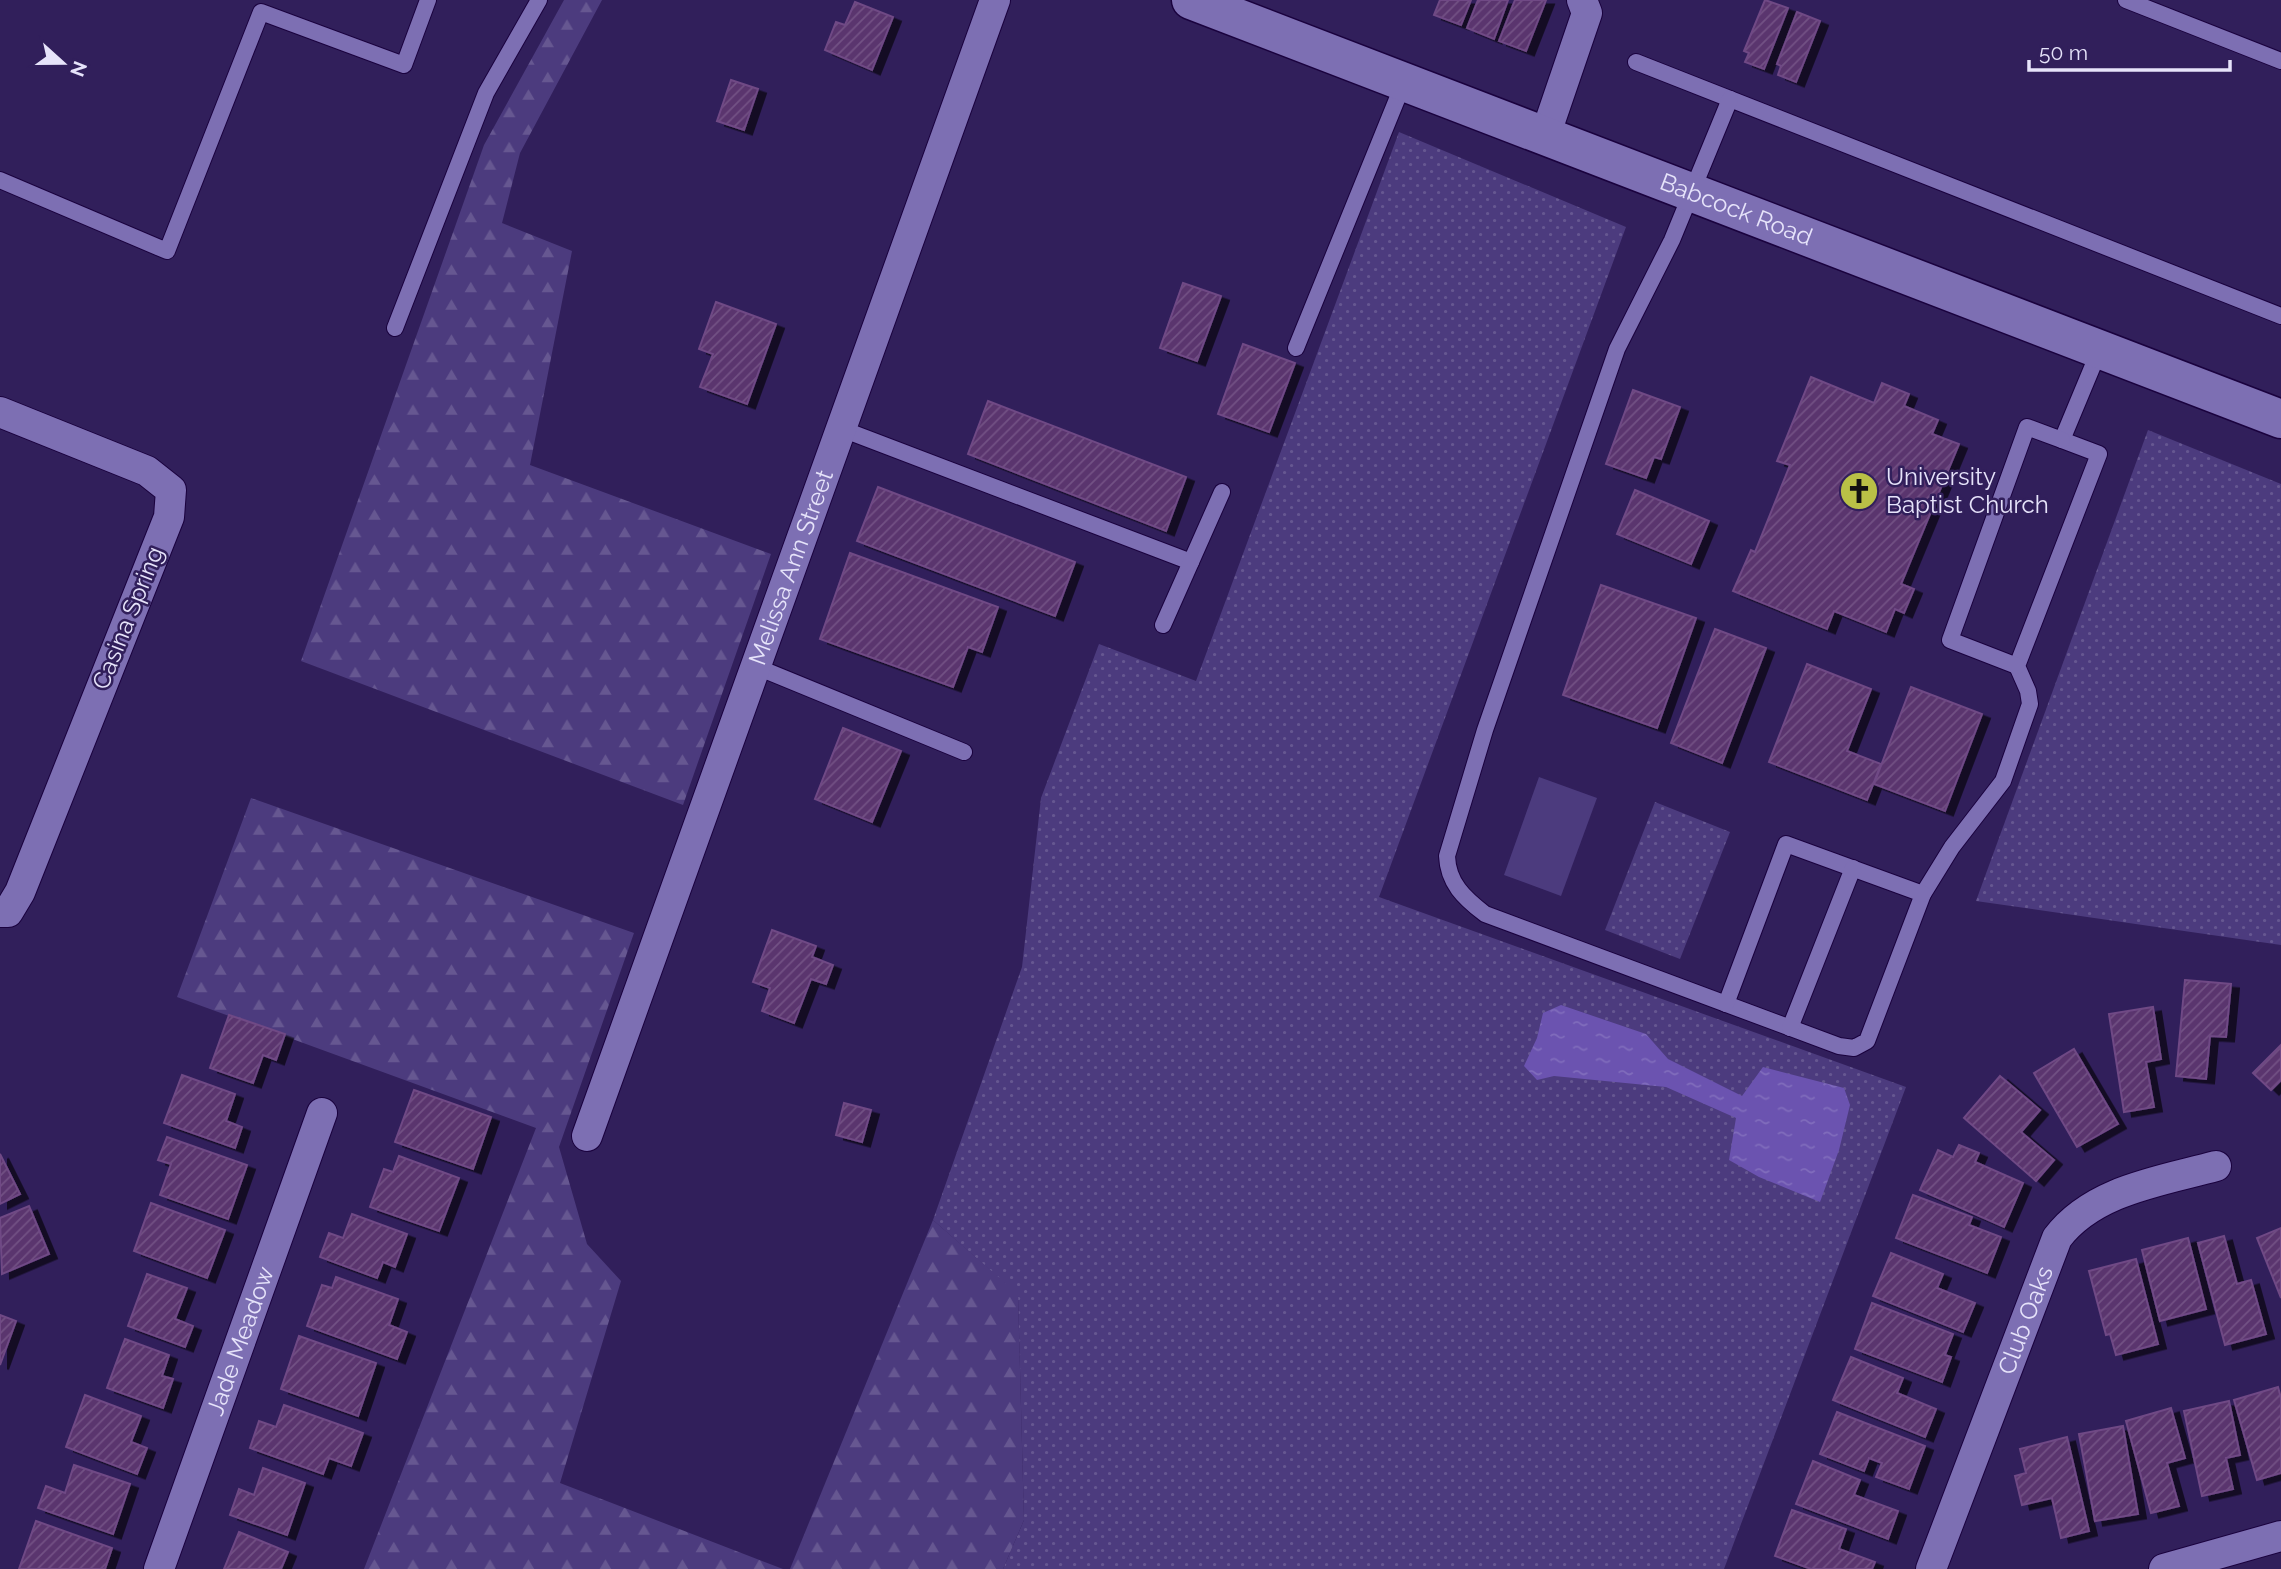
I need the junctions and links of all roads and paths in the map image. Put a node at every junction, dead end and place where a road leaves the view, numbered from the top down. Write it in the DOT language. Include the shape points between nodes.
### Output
graph roads {
  1 [pos="428,0"];
  2 [pos="539,0"];
  3 [pos="996,0"];
  4 [pos="1191,0"];
  5 [pos="1582,0"];
  6 [pos="2126,0"];
  7 [pos="1239,9"];
  8 [pos="2281,61"];
  9 [pos="1636,62"];
  10 [pos="1404,82"];
  11 [pos="1730,99"];
  12 [pos="1545,136"];
  13 [pos="0,180"];
  14 [pos="1691,193"];
  15 [pos="2281,316"];
  16 [pos="395,328"];
  17 [pos="1296,348"];
  18 [pos="2099,351"];
  19 [pos="0,412"];
  20 [pos="2281,419"];
  21 [pos="842,429"];
  22 [pos="2062,440"];
  23 [pos="1222,492"];
  24 [pos="1191,562"];
  25 [pos="1163,625"];
  26 [pos="2018,666"];
  27 [pos="757,667"];
  28 [pos="964,752"];
  29 [pos="1853,868"];
  30 [pos="1923,894"];
  31 [pos="0,912"];
  32 [pos="1726,1004"];
  33 [pos="1790,1028"];
  34 [pos="322,1113"];
  35 [pos="587,1136"];
  36 [pos="2216,1166"];
  37 [pos="2281,1536"];
  38 [pos="159,1569"];
  39 [pos="1931,1569"];
  40 [pos="2164,1569"];
  1 -- 13 [label="lane" via="404,65 261,12 167,251"];
  2 -- 16 [label="lane" via="486,93"];
  3 -- 21 [label="street, Melissa Ann Street"];
  4 -- 7 [label="main road, Babcock Road"];
  5 -- 12 [label="street" via="1587,13"];
  6 -- 8 [label="lane"];
  7 -- 10 [label="main road, Babcock Road"];
  9 -- 11 [label="lane"];
  10 -- 12 [label="main road, Babcock Road"];
  10 -- 17 [label="lane"];
  11 -- 14 [label="lane"];
  11 -- 15 [label="lane"];
  12 -- 14 [label="main road, Babcock Road"];
  14 -- 18 [label="main road, Babcock Road"];
  14 -- 32 [label="lane" via="1617,349 1485,730 1447,856 1447,873 1485,914"];
  18 -- 20 [label="main road, Babcock Road"];
  18 -- 22 [label="lane"];
  19 -- 31 [label="street, Casina Spring" via="146,471 171,490 169,517 20,892 8,912"];
  21 -- 24 [label="lane"];
  21 -- 27 [label="street, Melissa Ann Street"];
  22 -- 26 [label="lane" via="2099,454"];
  22 -- 26 [label="lane" via="2027,427 1950,640"];
  23 -- 24 [label="lane"];
  24 -- 25 [label="lane"];
  26 -- 30 [label="lane" via="2030,704 2003,781"];
  27 -- 28 [label="lane"];
  27 -- 35 [label="street, Melissa Ann Street"];
  29 -- 30 [label="lane"];
  29 -- 32 [label="lane" via="1786,844"];
  29 -- 33 [label="lane"];
  30 -- 33 [label="lane" via="1867,1041 1854,1048 1839,1046"];
  32 -- 33 [label="lane"];
  34 -- 38 [label="street, Jade Meadow"];
  36 -- 39 [label="street, Club Oaks" via="2116,1194 2084,1211 2057,1238"];
  37 -- 40 [label="street"];
}
